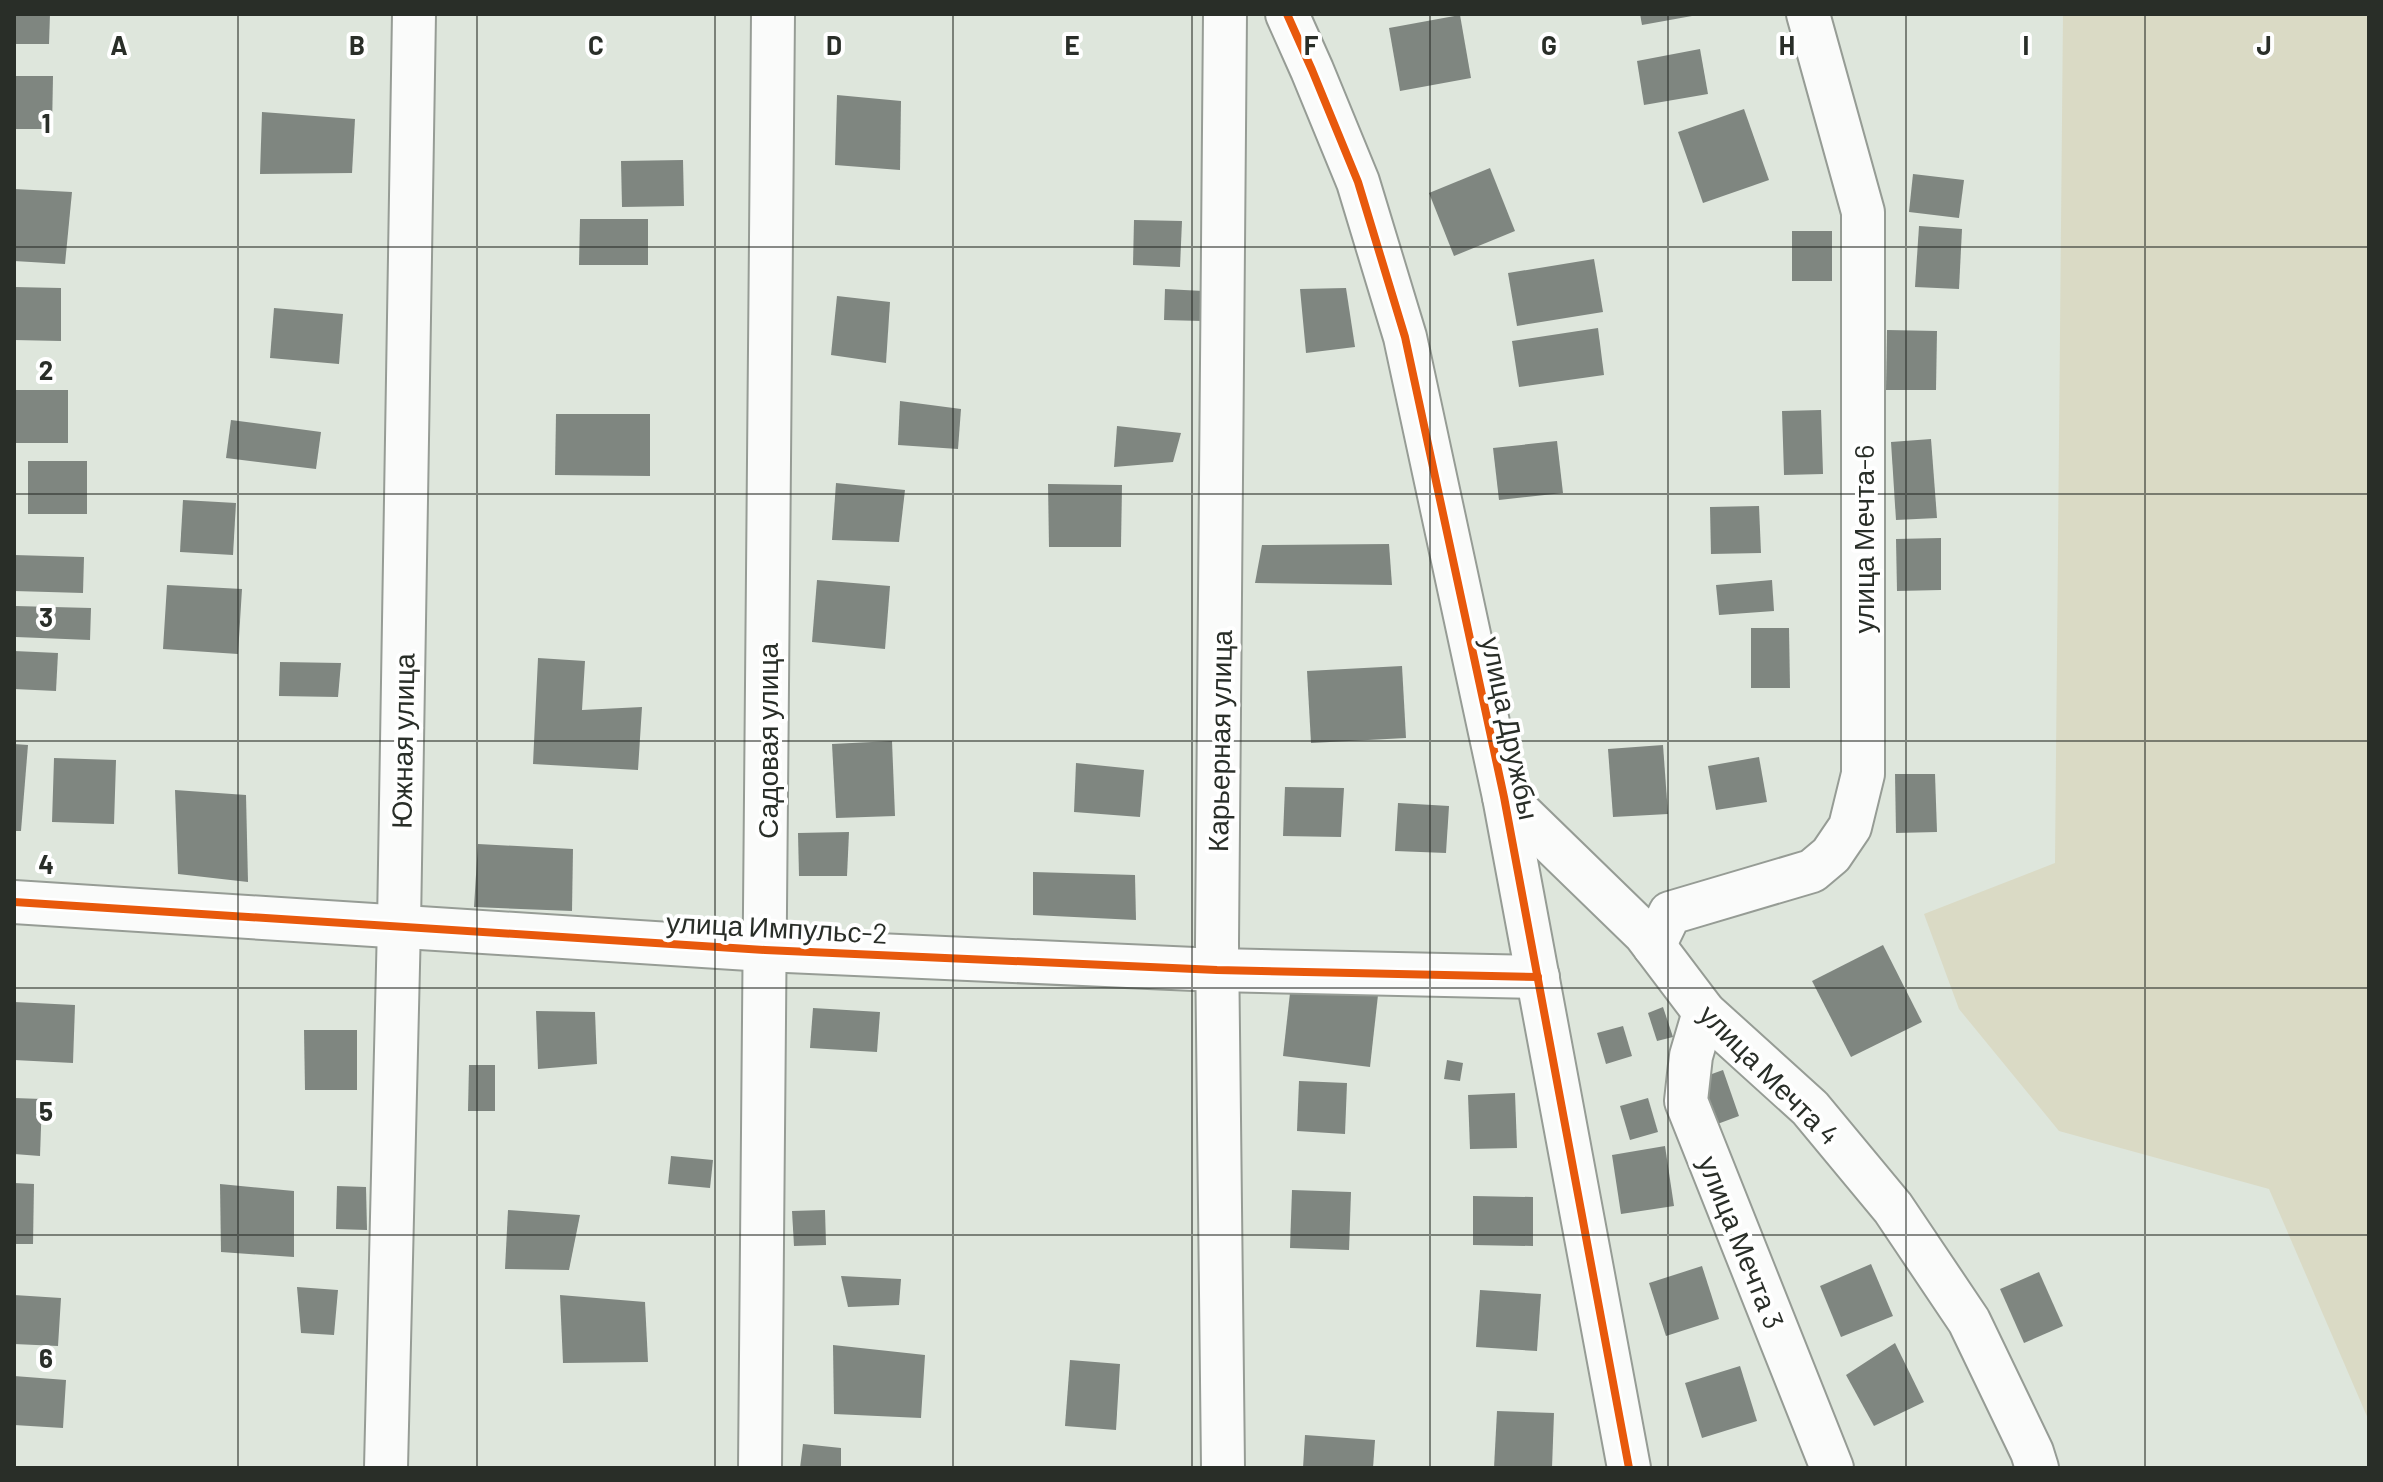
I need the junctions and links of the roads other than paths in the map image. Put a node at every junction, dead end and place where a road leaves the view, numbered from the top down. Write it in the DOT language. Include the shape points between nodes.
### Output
graph roads {
  1 [pos="414,14"];
  2 [pos="773,14"];
  3 [pos="1225,14"];
  4 [pos="1287,14"];
  5 [pos="1808,14"];
  6 [pos="1504,797"];
  7 [pos="14,902"];
  8 [pos="399,925"];
  9 [pos="1654,946"];
  10 [pos="765,950"];
  11 [pos="1217,970"];
  12 [pos="1538,977"];
  13 [pos="1704,1012"];
  14 [pos="386,1468"];
  15 [pos="760,1468"];
  16 [pos="1223,1468"];
  17 [pos="1629,1468"];
  18 [pos="1832,1468"];
  19 [pos="2037,1468"];
  1 -- 8 [label="street, Южная улица"];
  2 -- 10 [label="street, Садовая улица"];
  3 -- 11 [label="street, Карьерная улица"];
  4 -- 6 [label="street, улица Дружбы" via="1358,182 1405,337"];
  5 -- 9 [label="street, улица Мечта-6" via="1863,212 1863,774 1850,827 1812,871 1670,913"];
  6 -- 9 [label="street, улица Мечта 4"];
  6 -- 12 [label="street, улица Дружбы"];
  7 -- 8 [label="street, улица Импульс-2"];
  8 -- 10 [label="street, улица Импульс-2"];
  8 -- 14 [label="street, Южная улица"];
  9 -- 13 [label="street, улица Мечта 4"];
  10 -- 11 [label="street, улица Импульс-2"];
  10 -- 15 [label="street, Садовая улица"];
  11 -- 12 [label="street, улица Импульс-2"];
  11 -- 16 [label="street, Карьерная улица"];
  12 -- 17 [label="street, улица Дружбы"];
  13 -- 18 [label="street, улица Мечта 3" via="1691,1056 1686,1101"];
  13 -- 19 [label="street, улица Мечта 4" via="1810,1108 1893,1208 1969,1321"];
}
